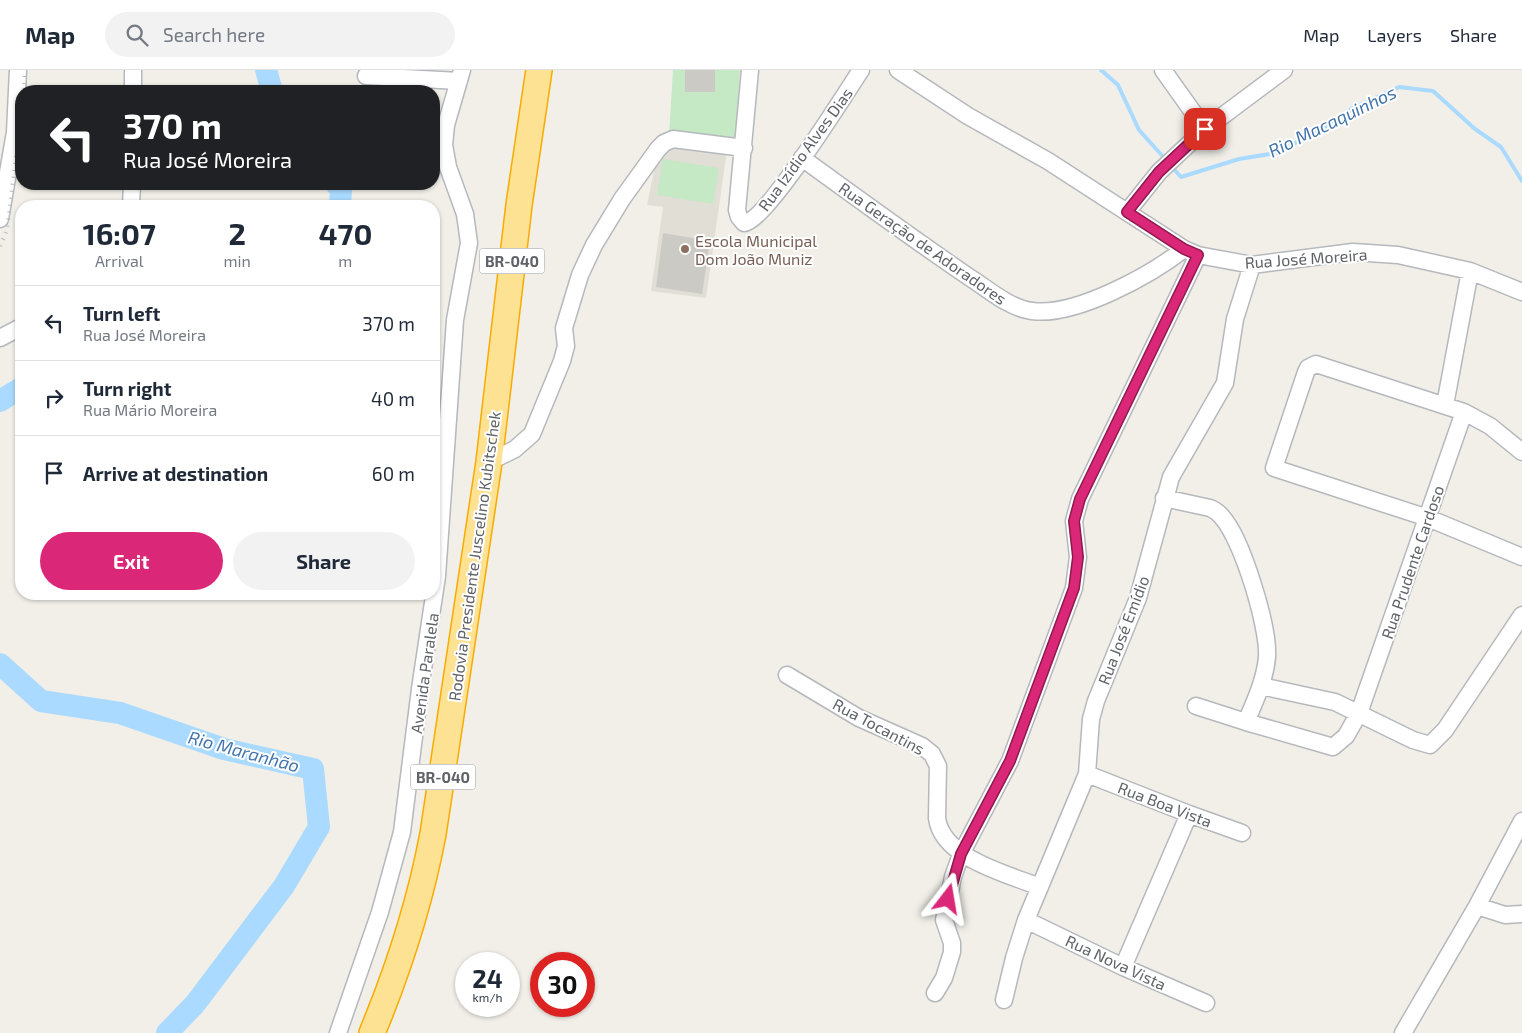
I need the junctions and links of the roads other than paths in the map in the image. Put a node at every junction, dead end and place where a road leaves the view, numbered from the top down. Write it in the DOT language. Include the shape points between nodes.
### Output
graph roads {
  1 [pos="18,70"];
  2 [pos="132,70"];
  3 [pos="861,70"];
  4 [pos="898,70"];
  5 [pos="1163,70"];
  6 [pos="1284,70"];
  7 [pos="750,71"];
  8 [pos="537,74"];
  9 [pos="460,75"];
  10 [pos="366,76"];
  11 [pos="17,85"];
  12 [pos="132,85"];
  13 [pos="1205,129"];
  14 [pos="15,132"];
  15 [pos="744,148"];
  16 [pos="802,158"];
  17 [pos="1127,212"];
  18 [pos="0,219"];
  19 [pos="1191,252"];
  20 [pos="1252,265"];
  21 [pos="1470,270"];
  22 [pos="1522,292"];
  23 [pos="15,330"];
  24 [pos="0,338"];
  25 [pos="1445,405"];
  26 [pos="1464,412"];
  27 [pos="1522,452"];
  28 [pos="489,462"];
  29 [pos="440,476"];
  30 [pos="1164,498"];
  31 [pos="1428,518"];
  32 [pos="1522,557"];
  33 [pos="433,600"];
  34 [pos="1522,615"];
  35 [pos="787,675"];
  36 [pos="1261,686"];
  37 [pos="1196,706"];
  38 [pos="1359,713"];
  39 [pos="1246,722"];
  40 [pos="1087,774"];
  41 [pos="1188,814"];
  42 [pos="1522,821"];
  43 [pos="1242,833"];
  44 [pos="961,854"];
  45 [pos="1040,887"];
  46 [pos="1477,906"];
  47 [pos="1522,914"];
  48 [pos="1026,920"];
  49 [pos="1123,967"];
  50 [pos="935,993"];
  51 [pos="1004,1000"];
  52 [pos="1206,1003"];
  53 [pos="338,1033"];
  54 [pos="372,1033"];
  55 [pos="1403,1033"];
  1 -- 11 [label="street"];
  2 -- 12 [label="street"];
  3 -- 16 [label="street, Rua Izídio Alves Dias"];
  4 -- 17 [label="street, Rua José Moreira"];
  5 -- 13 [label="street"];
  6 -- 13 [label="street"];
  7 -- 15 [label="street"];
  8 -- 28 [label="highway, Rodovia Presidente Juscelino Kubitschek / BR-040"];
  9 -- 10 [label="street"];
  9 -- 29 [label="street, Avenida Paralela" via="446,125 444,145 448,167 465,214 469,243 455,320"];
  13 -- 17 [label="street" via="1159,172"];
  14 -- 18 [label="street"];
  15 -- 16 [label="street, Rua Izídio Alves Dias" via="738,210 744,223 761,212"];
  15 -- 28 [label="street" via="673,139 658,149 622,199 580,274 564,328 566,346 562,361 532,434 515,449"];
  16 -- 19 [label="street, Rua Geração de Adoradores" via="970,278 1010,304 1032,311 1061,310 1102,296"];
  17 -- 19 [label="street, Rua José Moreira"];
  19 -- 20 [label="street, Rua José Moreira"];
  19 -- 44 [label="street" via="1080,499 1074,521 1078,557 1074,588 1010,761"];
  20 -- 21 [label="street, Rua José Moreira" via="1370,252"];
  20 -- 30 [label="street, Rua José Emídio" via="1235,319 1225,383 1174,468"];
  21 -- 22 [label="street, Rua José Moreira"];
  21 -- 25 [label="street"];
  23 -- 24 [label="street"];
  25 -- 26 [label="street"];
  25 -- 31 [label="street" via="1324,365 1311,366 1306,372 1274,468"];
  26 -- 27 [label="street" via="1490,426"];
  26 -- 31 [label="street, Rua Prudente Cardoso"];
  28 -- 54 [label="highway, Rodovia Presidente Juscelino Kubitschek / BR-040" via="428,864 396,976"];
  30 -- 36 [label="street" via="1210,508 1222,516 1231,531 1263,621 1267,650"];
  30 -- 40 [label="street, Rua José Emídio" via="1138,598 1091,719"];
  31 -- 32 [label="street"];
  31 -- 38 [label="street, Rua Prudente Cardoso"];
  33 -- 53 [label="street, Avenida Paralela" via="402,832 380,912"];
  34 -- 38 [label="street" via="1433,744 1422,744"];
  35 -- 44 [label="street, Rua Tocantins" via="859,718 922,746 932,754 938,766 938,826 946,840"];
  36 -- 38 [label="street" via="1317,696"];
  36 -- 39 [label="street"];
  37 -- 39 [label="street"];
  38 -- 39 [label="street, Rua Prudente Cardoso" via="1346,736 1333,747"];
  40 -- 41 [label="street, Rua Boa Vista"];
  40 -- 45 [label="street, Rua José Emídio"];
  41 -- 43 [label="street, Rua Boa Vista"];
  41 -- 49 [label="street"];
  42 -- 46 [label="street"];
  44 -- 45 [label="street, Rua Tocantins"];
  44 -- 50 [label="street" via="944,920 952,952 944,978"];
  45 -- 48 [label="street, Rua José Emídio"];
  46 -- 47 [label="street" via="1505,915"];
  46 -- 55 [label="street"];
  48 -- 49 [label="street, Rua Nova Vista"];
  48 -- 51 [label="street, Rua José Emídio"];
  49 -- 52 [label="street, Rua Nova Vista"];
}
